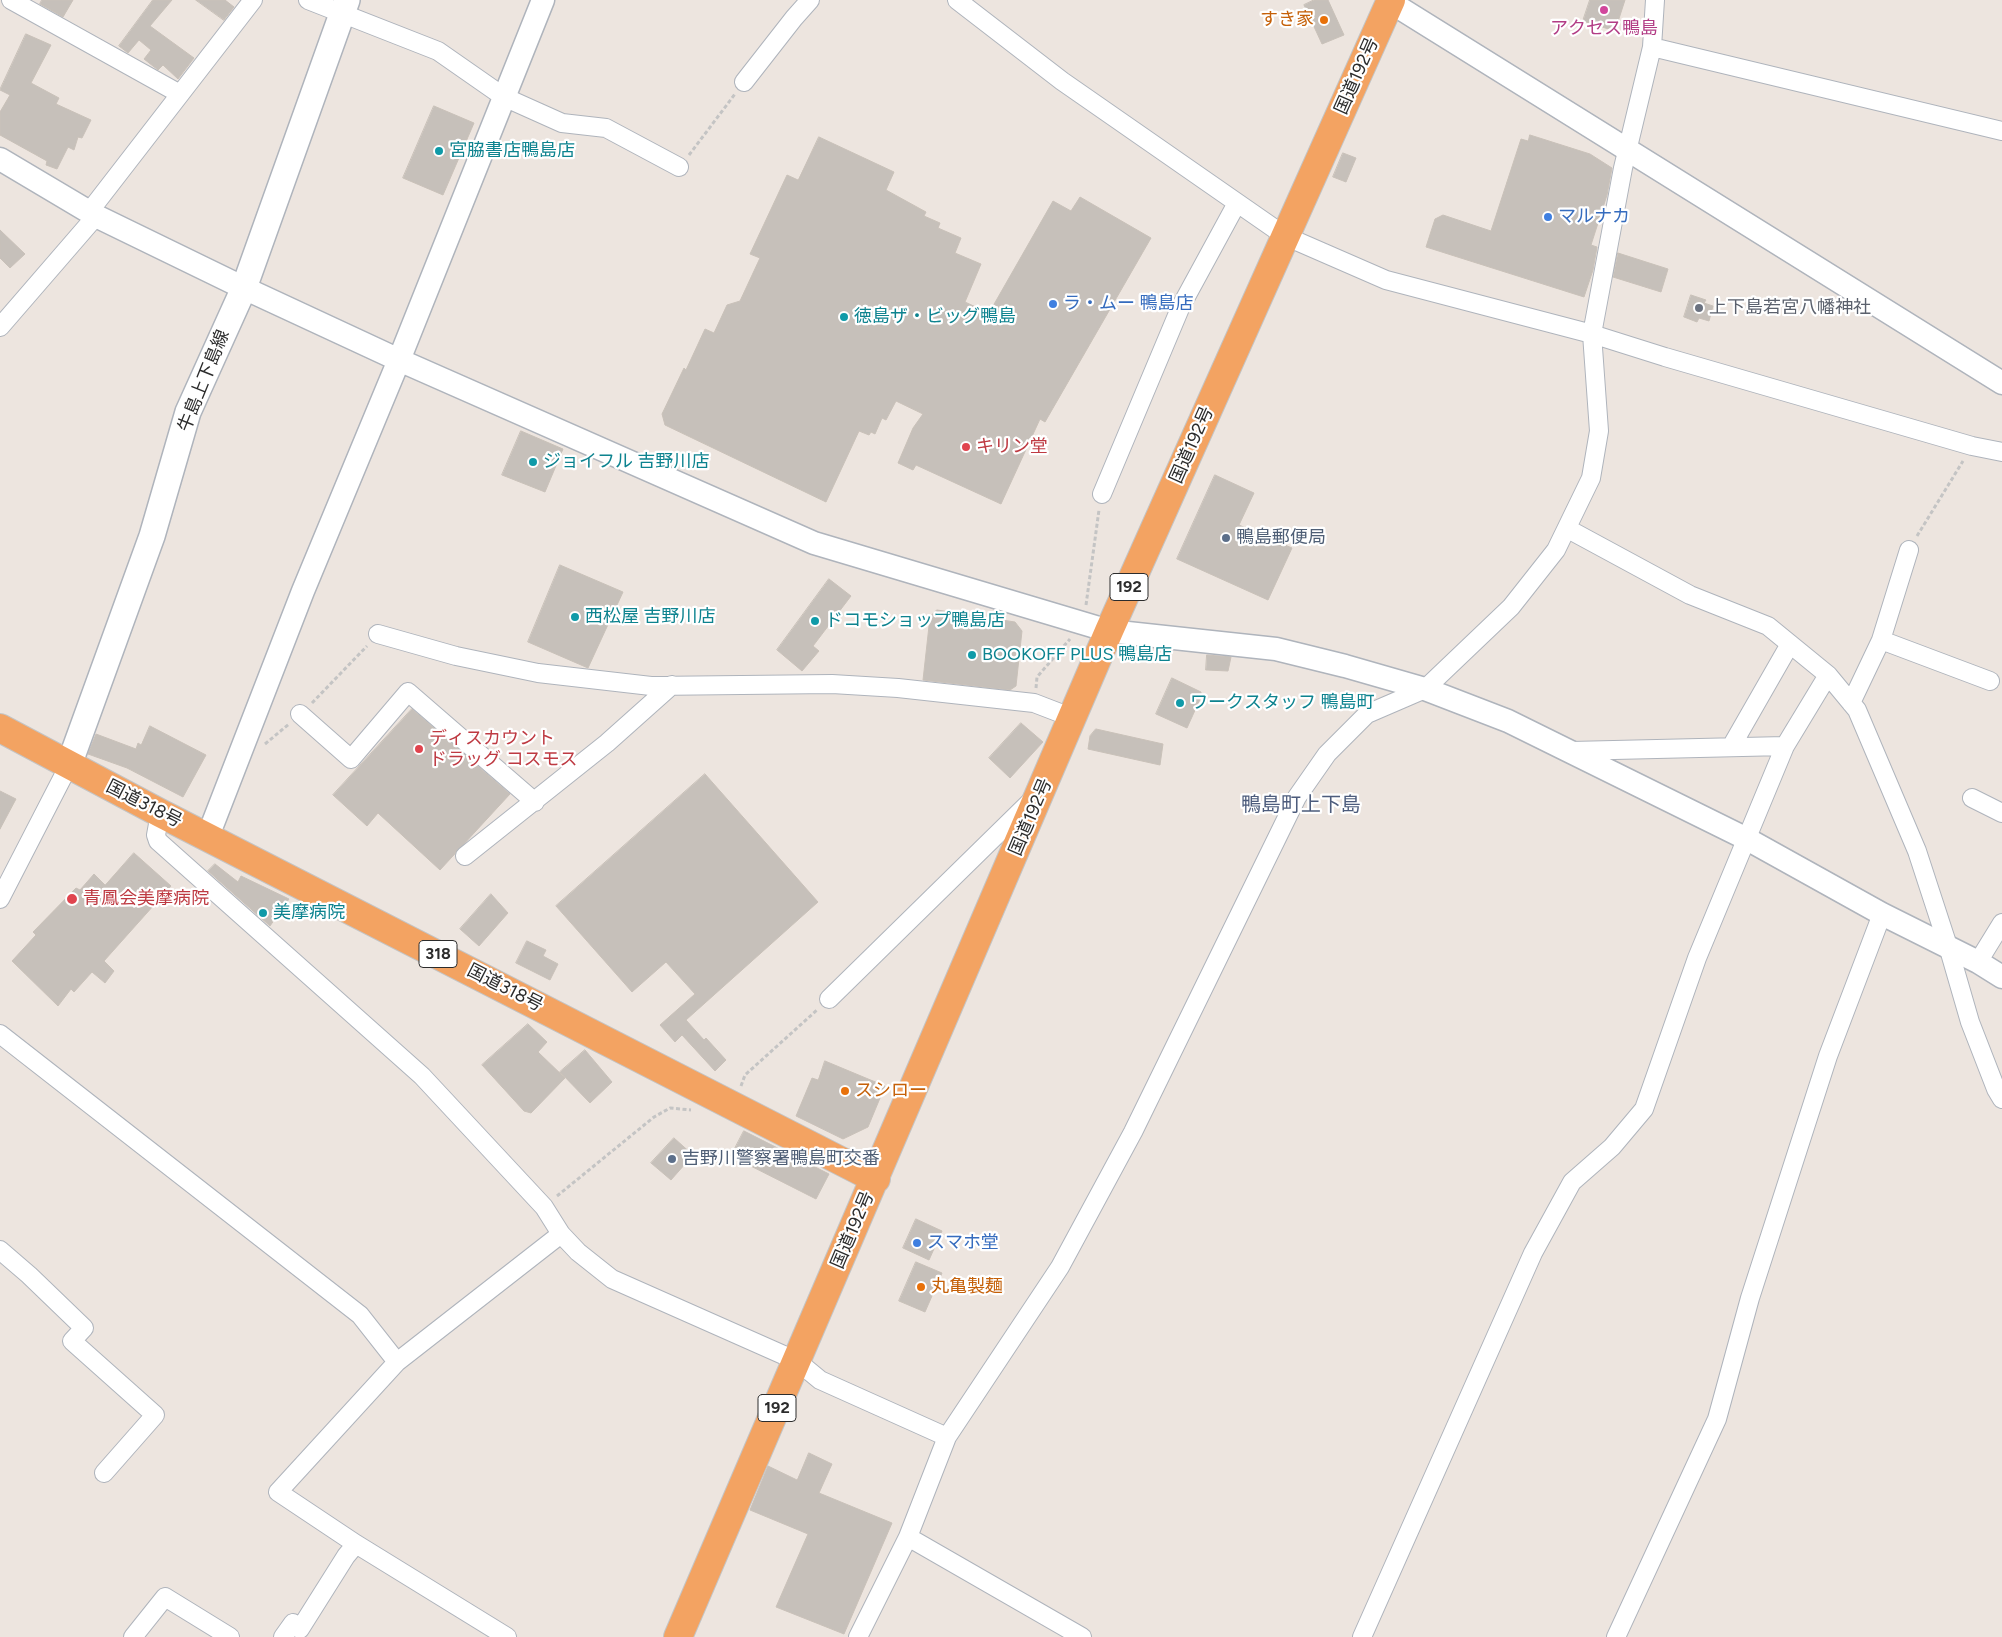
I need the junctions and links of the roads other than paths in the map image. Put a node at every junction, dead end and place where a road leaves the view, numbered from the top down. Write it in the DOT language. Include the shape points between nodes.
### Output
graph roads {
  1 [pos="11,0"];
  2 [pos="253,0"];
  3 [pos="308,0"];
  4 [pos="543,0"];
  5 [pos="810,0"];
  6 [pos="957,0"];
  7 [pos="1655,0"];
  8 [pos="1389,1"];
  9 [pos="345,6"];
  10 [pos="1652,47"];
  11 [pos="744,82"];
  12 [pos="180,94"];
  13 [pos="504,98"];
  14 [pos="2002,131"];
  15 [pos="1627,149"];
  16 [pos="0,159"];
  17 [pos="679,167"];
  18 [pos="1237,203"];
  19 [pos="93,214"];
  20 [pos="1285,236"];
  21 [pos="244,288"];
  22 [pos="0,327"];
  23 [pos="1592,334"];
  24 [pos="399,360"];
  25 [pos="2002,383"];
  26 [pos="2002,452"];
  27 [pos="1102,494"];
  28 [pos="1568,529"];
  29 [pos="1909,550"];
  30 [pos="1109,631"];
  31 [pos="378,634"];
  32 [pos="1881,640"];
  33 [pos="1790,644"];
  34 [pos="1828,675"];
  35 [pos="1990,681"];
  36 [pos="672,685"];
  37 [pos="1425,689"];
  38 [pos="1851,702"];
  39 [pos="300,714"];
  40 [pos="1073,718"];
  41 [pos="0,728"];
  42 [pos="1785,746"];
  43 [pos="1731,747"];
  44 [pos="1571,751"];
  45 [pos="69,766"];
  46 [pos="1042,791"];
  47 [pos="1972,798"];
  48 [pos="535,802"];
  49 [pos="160,813"];
  50 [pos="2002,813"];
  51 [pos="208,836"];
  52 [pos="1747,839"];
  53 [pos="465,856"];
  54 [pos="0,899"];
  55 [pos="1882,914"];
  56 [pos="2002,923"];
  57 [pos="1948,946"];
  58 [pos="1978,962"];
  59 [pos="2002,977"];
  60 [pos="829,999"];
  61 [pos="0,1034"];
  62 [pos="2002,1099"];
  63 [pos="876,1179"];
  64 [pos="561,1234"];
  65 [pos="0,1250"];
  66 [pos="797,1361"];
  67 [pos="397,1362"];
  68 [pos="947,1437"];
  69 [pos="104,1473"];
  70 [pos="908,1537"];
  71 [pos="356,1544"];
  72 [pos="133,1637"];
  73 [pos="230,1637"];
  74 [pos="283,1637"];
  75 [pos="507,1637"];
  76 [pos="678,1637"];
  77 [pos="858,1637"];
  78 [pos="1082,1637"];
  79 [pos="1362,1637"];
  80 [pos="1616,1637"];
  1 -- 12 [label="street"];
  2 -- 12 [label="street"];
  3 -- 9 [label="street"];
  4 -- 13 [label="street"];
  5 -- 11 [label="street"];
  6 -- 18 [label="street" via="1062,81"];
  7 -- 10 [label="street"];
  8 -- 15 [label="street"];
  8 -- 20 [label="highway, 国道192号 / 192"];
  9 -- 13 [label="street" via="438,51"];
  9 -- 21 [label="main road, 牛島上下島線"];
  10 -- 14 [label="street"];
  10 -- 15 [label="street"];
  12 -- 19 [label="street"];
  13 -- 17 [label="street" via="562,123 606,128"];
  13 -- 24 [label="street"];
  15 -- 23 [label="street"];
  15 -- 25 [label="street"];
  16 -- 19 [label="street"];
  18 -- 20 [label="street"];
  18 -- 27 [label="street" via="1181,306"];
  19 -- 21 [label="street"];
  19 -- 22 [label="street"];
  20 -- 23 [label="street" via="1386,280"];
  20 -- 30 [label="highway, 国道192号 / 192"];
  21 -- 24 [label="street"];
  21 -- 45 [label="main road, 牛島上下島線" via="188,412 152,536"];
  23 -- 26 [label="street" via="1972,446"];
  23 -- 28 [label="street" via="1599,431 1591,478"];
  24 -- 30 [label="street" via="814,543"];
  24 -- 51 [label="street" via="303,591"];
  28 -- 33 [label="street" via="1690,595 1768,626"];
  28 -- 37 [label="street" via="1556,550 1511,607"];
  29 -- 32 [label="street"];
  30 -- 37 [label="street" via="1276,649"];
  30 -- 40 [label="highway, 国道192号 / 192"];
  31 -- 36 [label="street" via="456,656 538,673 651,686"];
  32 -- 35 [label="street"];
  32 -- 38 [label="street"];
  33 -- 34 [label="street"];
  33 -- 43 [label="street"];
  34 -- 38 [label="street"];
  34 -- 42 [label="street"];
  36 -- 40 [label="street" via="832,684 898,688 1034,703"];
  36 -- 48 [label="street" via="608,743"];
  37 -- 44 [label="street" via="1508,721"];
  37 -- 68 [label="street" via="1367,714 1327,754 1298,797 1133,1132 1060,1267"];
  38 -- 57 [label="street" via="1896,798"];
  39 -- 48 [label="street" via="351,758 408,692"];
  40 -- 46 [label="highway, 国道192号 / 192"];
  41 -- 45 [label="highway, 国道318号 / 318"];
  42 -- 43 [label="street"];
  42 -- 52 [label="street"];
  43 -- 44 [label="street"];
  44 -- 52 [label="street"];
  45 -- 49 [label="highway, 国道318号 / 318"];
  45 -- 54 [label="street"];
  46 -- 60 [label="street"];
  46 -- 63 [label="highway, 国道192号 / 192"];
  47 -- 50 [label="street"];
  48 -- 53 [label="street"];
  49 -- 51 [label="highway, 国道318号 / 318"];
  49 -- 64 [label="street" via="158,841 422,1076 544,1207"];
  51 -- 63 [label="highway, 国道318号 / 318"];
  52 -- 55 [label="street"];
  52 -- 79 [label="street" via="1697,958 1644,1109 1612,1147 1572,1182 1533,1253"];
  55 -- 57 [label="street"];
  55 -- 80 [label="street" via="1828,1056 1750,1298 1717,1419"];
  56 -- 58 [label="street"];
  57 -- 58 [label="street"];
  57 -- 62 [label="street" via="1970,1022"];
  58 -- 59 [label="street"];
  61 -- 67 [label="street" via="360,1315"];
  63 -- 66 [label="highway, 国道192号 / 192"];
  64 -- 66 [label="street" via="612,1279"];
  64 -- 67 [label="street"];
  65 -- 69 [label="street" via="84,1328 72,1341 156,1415"];
  66 -- 68 [label="street" via="820,1380"];
  66 -- 76 [label="highway, 国道192号 / 192"];
  67 -- 71 [label="street" via="278,1492"];
  68 -- 70 [label="street"];
  70 -- 77 [label="street"];
  70 -- 78 [label="street"];
  71 -- 74 [label="street" via="300,1629 293,1624"];
  71 -- 75 [label="street"];
  72 -- 73 [label="street" via="165,1597"];
}
